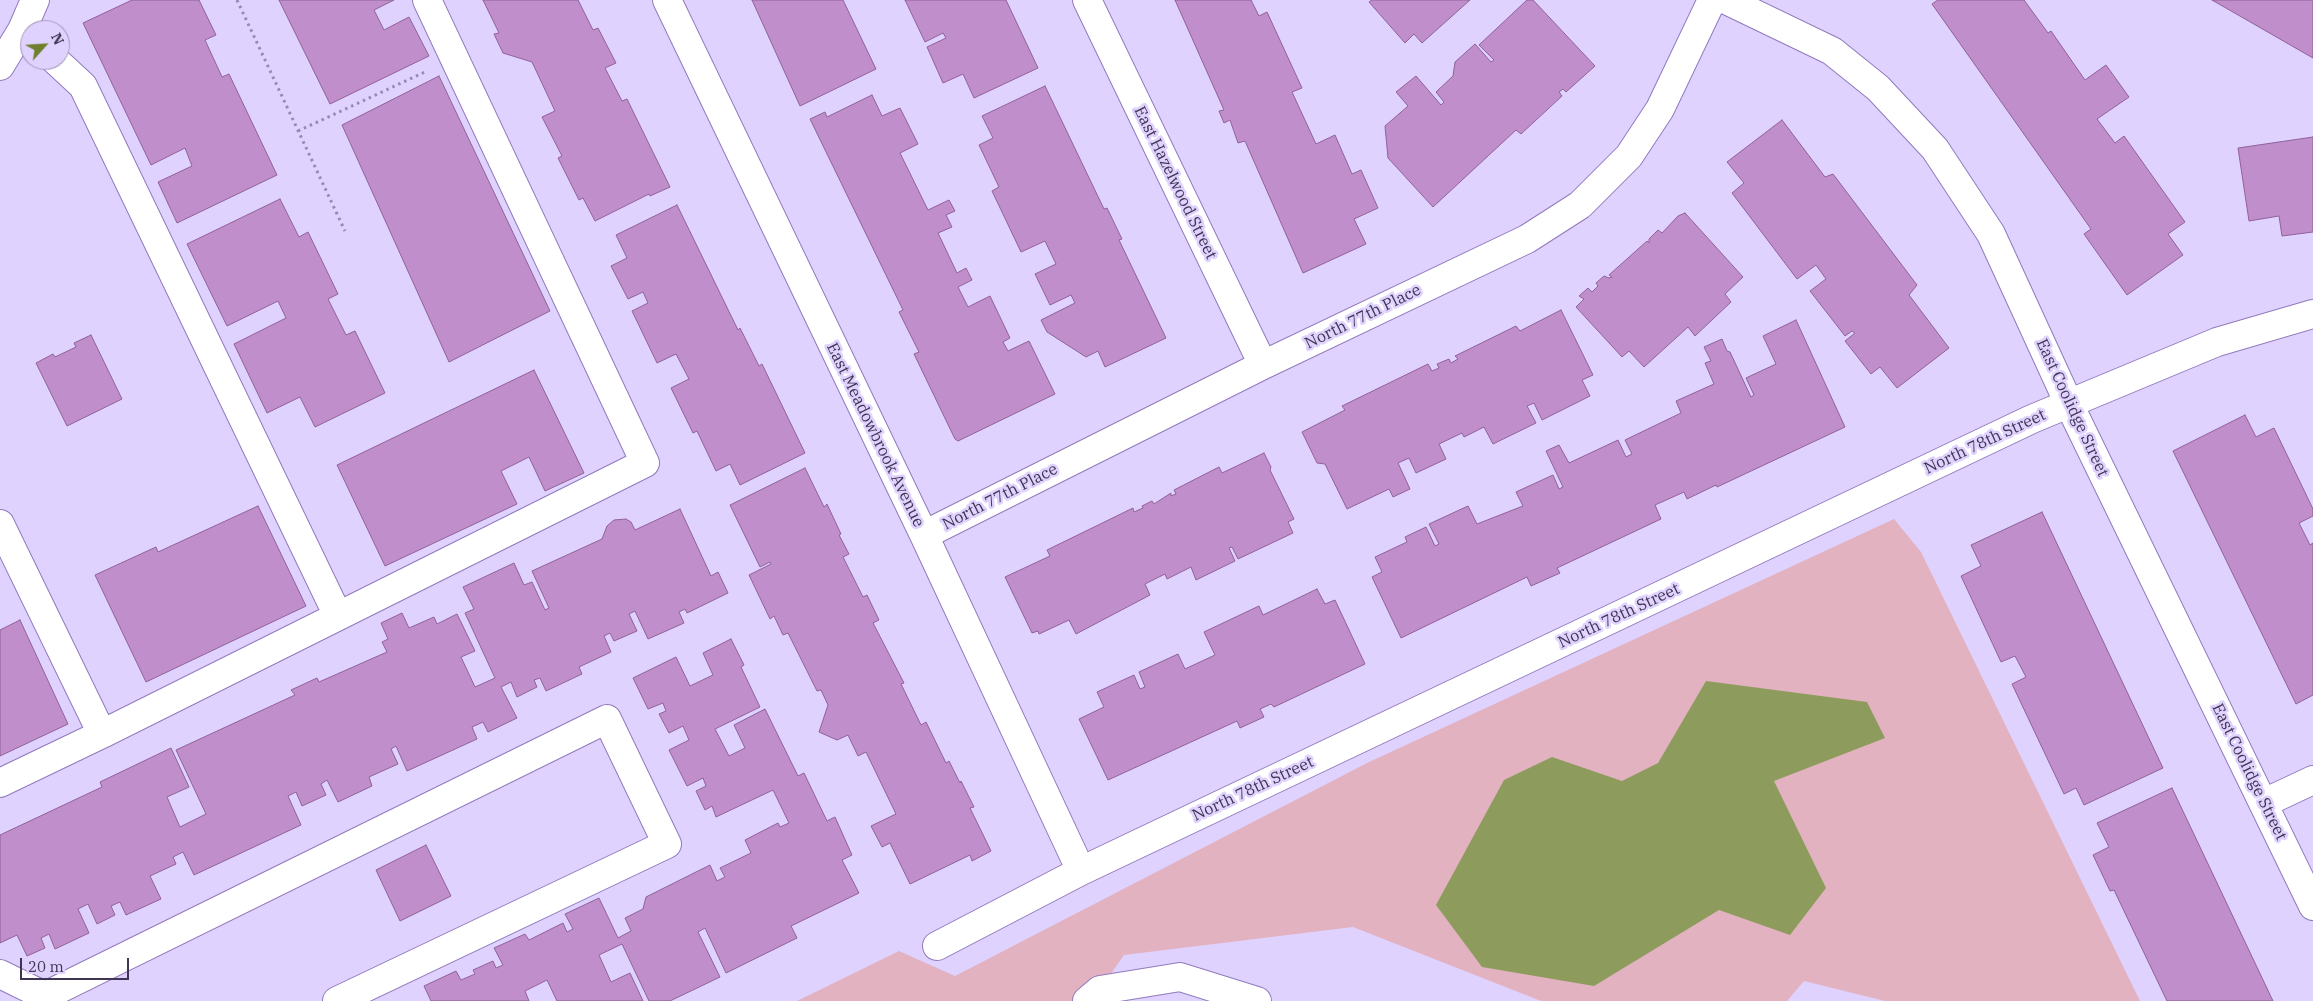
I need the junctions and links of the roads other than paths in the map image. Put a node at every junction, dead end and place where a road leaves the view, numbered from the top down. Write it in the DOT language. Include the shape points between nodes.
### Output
graph roads {
  1 [pos="35,0"];
  2 [pos="427,0"];
  3 [pos="667,0"];
  4 [pos="1087,0"];
  5 [pos="1712,0"];
  6 [pos="1726,0"];
  7 [pos="30,20"];
  8 [pos="20,41"];
  9 [pos="0,66"];
  10 [pos="66,70"];
  11 [pos="2313,314"];
  12 [pos="1263,365"];
  13 [pos="2069,404"];
  14 [pos="0,524"];
  15 [pos="924,535"];
  16 [pos="338,616"];
  17 [pos="102,734"];
  18 [pos="2313,780"];
  19 [pos="0,783"];
  20 [pos="2264,803"];
  21 [pos="1081,870"];
  22 [pos="2313,906"];
  23 [pos="937,946"];
  24 [pos="0,974"];
  25 [pos="47,999"];
  26 [pos="337,1001"];
  27 [pos="1087,1001"];
  28 [pos="1257,1001"];
  1 -- 7 [label="street"];
  2 -- 16 [label="street" via="644,463"];
  3 -- 15 [label="street, East Meadowbrook Avenue"];
  4 -- 12 [label="street, East Hazelwood Street"];
  5 -- 12 [label="street, North 77th Place" via="1660,108 1629,156 1580,205 1527,239"];
  6 -- 13 [label="street, East Coolidge Street" via="1832,51 1878,88 1935,149 1991,234"];
  8 -- 9 [label="street"];
  10 -- 16 [label="street" via="83,86"];
  11 -- 13 [label="street, North 78th Street" via="2217,342"];
  12 -- 15 [label="street, North 77th Place"];
  13 -- 20 [label="street, East Coolidge Street"];
  13 -- 21 [label="street, North 78th Street"];
  14 -- 17 [label="street"];
  15 -- 21 [label="street, East Meadowbrook Avenue"];
  16 -- 17 [label="street"];
  17 -- 19 [label="street"];
  18 -- 20 [label="street"];
  20 -- 22 [label="street, East Coolidge Street"];
  21 -- 23 [label="street, North 78th Street"];
  24 -- 25 [label="street"];
  25 -- 26 [label="street" via="607,719 667,844"];
  27 -- 28 [label="street" via="1100,990 1180,977"];
}
